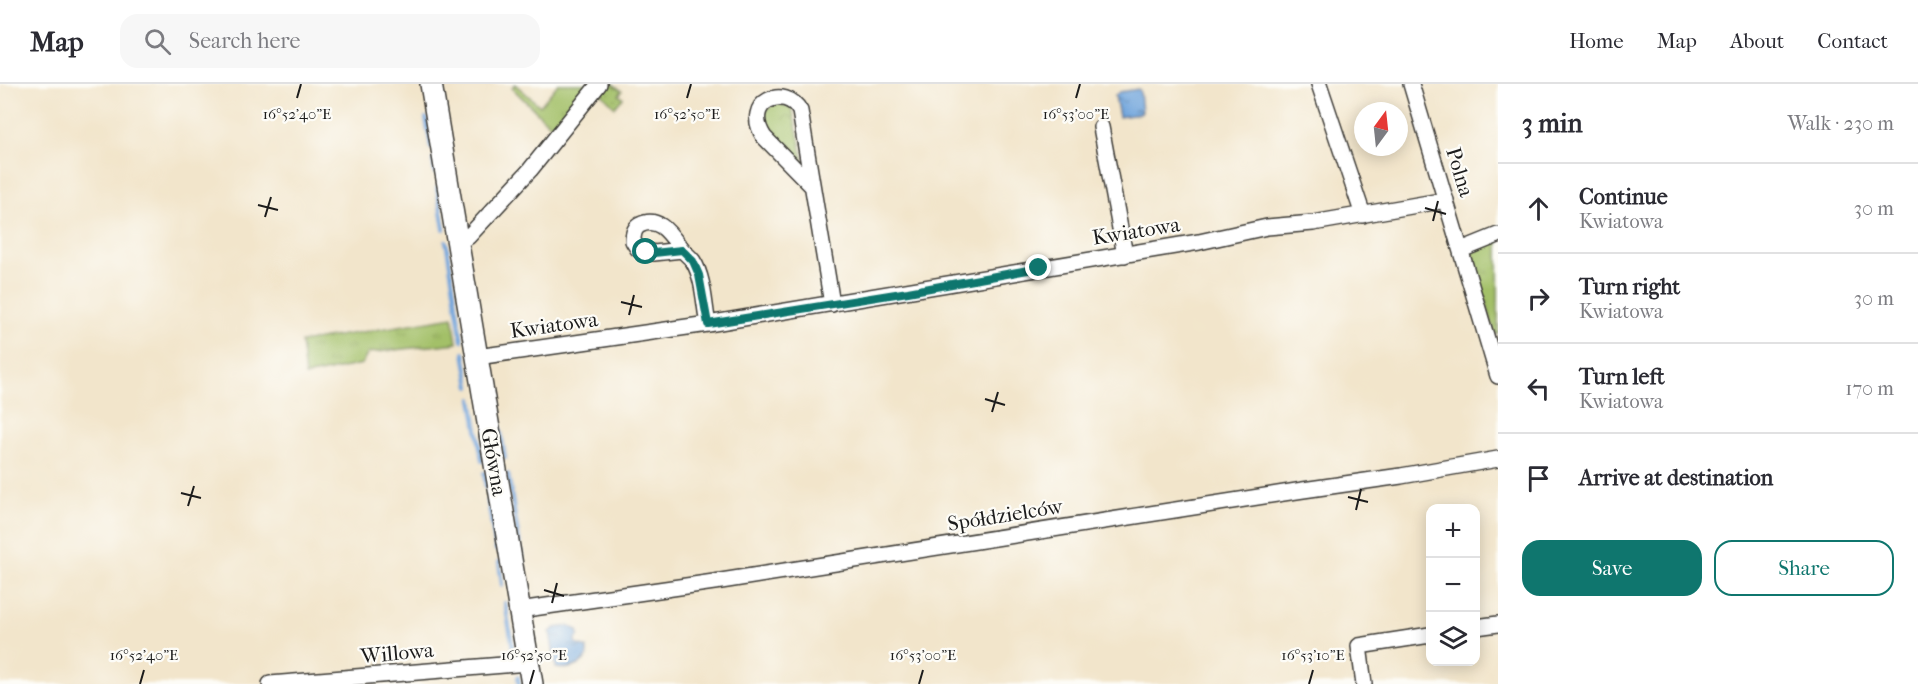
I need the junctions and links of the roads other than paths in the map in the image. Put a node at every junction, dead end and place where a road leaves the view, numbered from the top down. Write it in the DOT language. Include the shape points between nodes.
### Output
graph roads {
  1 [pos="430,84"];
  2 [pos="599,84"];
  3 [pos="1319,84"];
  4 [pos="1412,84"];
  5 [pos="1101,127"];
  6 [pos="812,185"];
  7 [pos="1446,200"];
  8 [pos="1363,215"];
  9 [pos="1498,235"];
  10 [pos="457,240"];
  11 [pos="682,250"];
  12 [pos="1461,250"];
  13 [pos="1125,255"];
  14 [pos="832,304"];
  15 [pos="708,324"];
  16 [pos="477,357"];
  17 [pos="1498,376"];
  18 [pos="1498,459"];
  19 [pos="519,610"];
  20 [pos="1498,624"];
  21 [pos="1480,626"];
  22 [pos="1426,635"];
  23 [pos="528,663"];
  24 [pos="270,684"];
  25 [pos="532,684"];
  26 [pos="1364,684"];
  1 -- 10 [label="street, Główna"];
  2 -- 10 [label="street" via="530,170 468,237"];
  3 -- 8 [label="street"];
  4 -- 7 [label="street, Polna"];
  5 -- 13 [label="street"];
  6 -- 6 [label="street" via="797,105 782,98 766,101 757,114 759,129"];
  6 -- 14 [label="street"];
  7 -- 8 [label="street, Kwiatowa"];
  7 -- 12 [label="street, Polna"];
  8 -- 13 [label="street, Kwiatowa" via="1268,227"];
  9 -- 12 [label="street"];
  10 -- 16 [label="street, Główna"];
  11 -- 15 [label="street" via="699,275"];
  12 -- 17 [label="street, Polna"];
  13 -- 14 [label="street, Kwiatowa"];
  14 -- 15 [label="street, Kwiatowa"];
  15 -- 16 [label="street, Kwiatowa"];
  16 -- 19 [label="street, Główna"];
  18 -- 19 [label="street, Spółdzielców"];
  19 -- 23 [label="street, Główna"];
  20 -- 21 [label="street"];
  22 -- 26 [label="street" via="1359,646"];
  23 -- 24 [label="street, Willowa"];
  23 -- 25 [label="street, Główna"];
}
